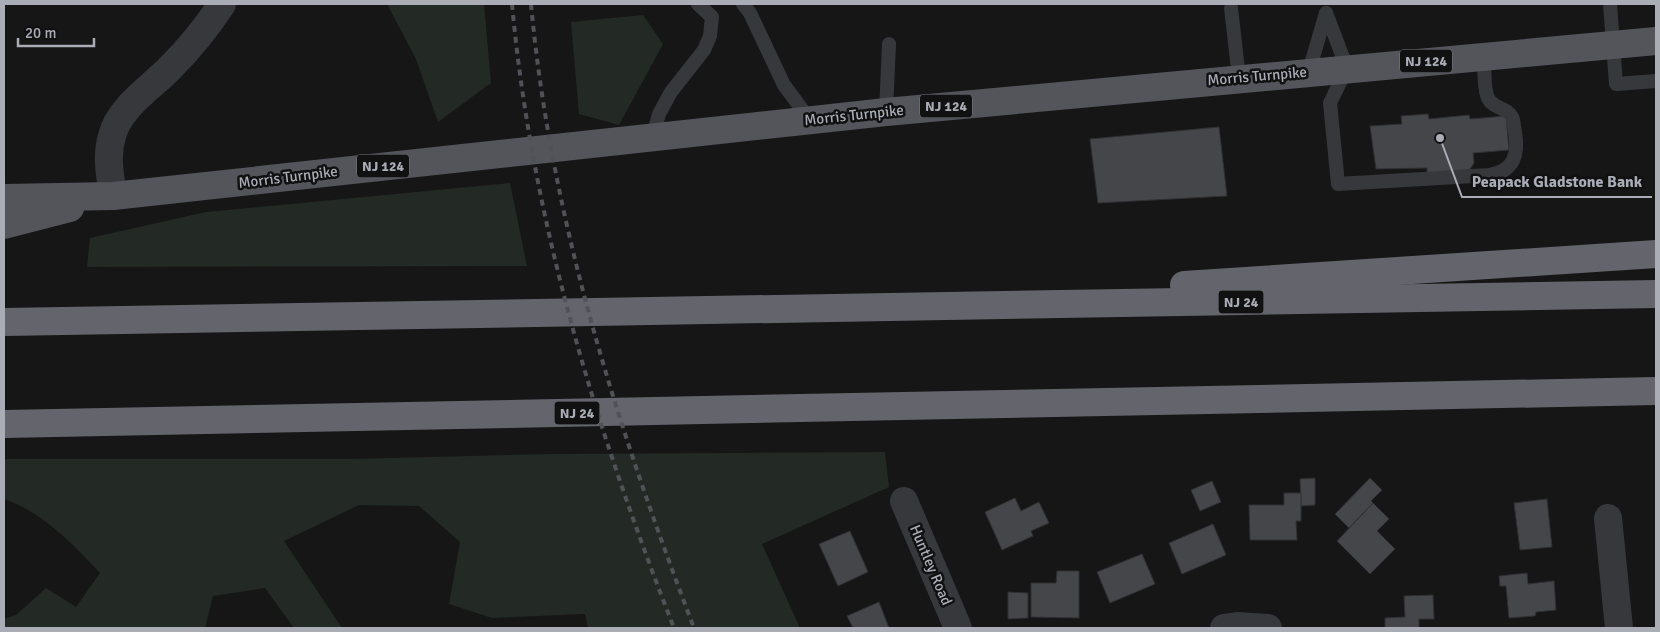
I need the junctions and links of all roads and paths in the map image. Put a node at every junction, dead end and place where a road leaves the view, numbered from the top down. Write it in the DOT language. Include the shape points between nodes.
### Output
graph roads {
  1 [pos="222,4"];
  2 [pos="698,4"];
  3 [pos="743,4"];
  4 [pos="1610,4"];
  5 [pos="1232,8"];
  6 [pos="1656,41"];
  7 [pos="889,44"];
  8 [pos="1614,44"];
  9 [pos="1484,56"];
  10 [pos="1347,68"];
  11 [pos="1309,71"];
  12 [pos="1239,78"];
  13 [pos="1656,81"];
  14 [pos="886,112"];
  15 [pos="810,120"];
  16 [pos="654,136"];
  17 [pos="113,196"];
  18 [pos="4,198"];
  19 [pos="4,225"];
  20 [pos="1656,254"];
  21 [pos="1656,294"];
  22 [pos="826,310"];
  23 [pos="4,322"];
  24 [pos="1656,391"];
  25 [pos="4,424"];
  26 [pos="904,502"];
  27 [pos="1608,518"];
  28 [pos="958,628"];
  29 [pos="1224,628"];
  30 [pos="1268,628"];
  31 [pos="1619,628"];
  1 -- 17 [label="street" via="170,68 124,112 112,133 108,156"];
  2 -- 16 [label="lane" via="712,17 710,36 704,50 671,92 659,114"];
  3 -- 15 [label="lane" via="784,85"];
  4 -- 8 [label="lane"];
  5 -- 12 [label="lane"];
  6 -- 8 [label="main road, Morris Turnpike / NJ 124"];
  7 -- 14 [label="lane"];
  8 -- 9 [label="main road, Morris Turnpike / NJ 124"];
  8 -- 13 [label="lane" via="1616,84"];
  9 -- 10 [label="main road, Morris Turnpike / NJ 124"];
  9 -- 10 [label="lane" via="1488,98 1493,105 1513,117 1517,142 1514,162 1500,174 1338,184 1330,103"];
  10 -- 11 [label="main road, Morris Turnpike / NJ 124"];
  10 -- 11 [label="lane" via="1326,13"];
  11 -- 12 [label="main road, Morris Turnpike / NJ 124"];
  12 -- 14 [label="main road, Morris Turnpike / NJ 124"];
  14 -- 15 [label="main road, Morris Turnpike / NJ 124"];
  15 -- 16 [label="main road, Morris Turnpike / NJ 124"];
  16 -- 17 [label="main road, Morris Turnpike / NJ 124"];
  17 -- 18 [label="main road, NJ 124"];
  17 -- 19 [label="main road, NJ 124"];
  20 -- 22 [label="highway"];
  21 -- 22 [label="highway, NJ 24"];
  22 -- 23 [label="highway, NJ 24"];
  24 -- 25 [label="highway, NJ 24"];
  26 -- 28 [label="street, Huntley Road"];
  27 -- 31 [label="street"];
  29 -- 30 [label="street"];
}
